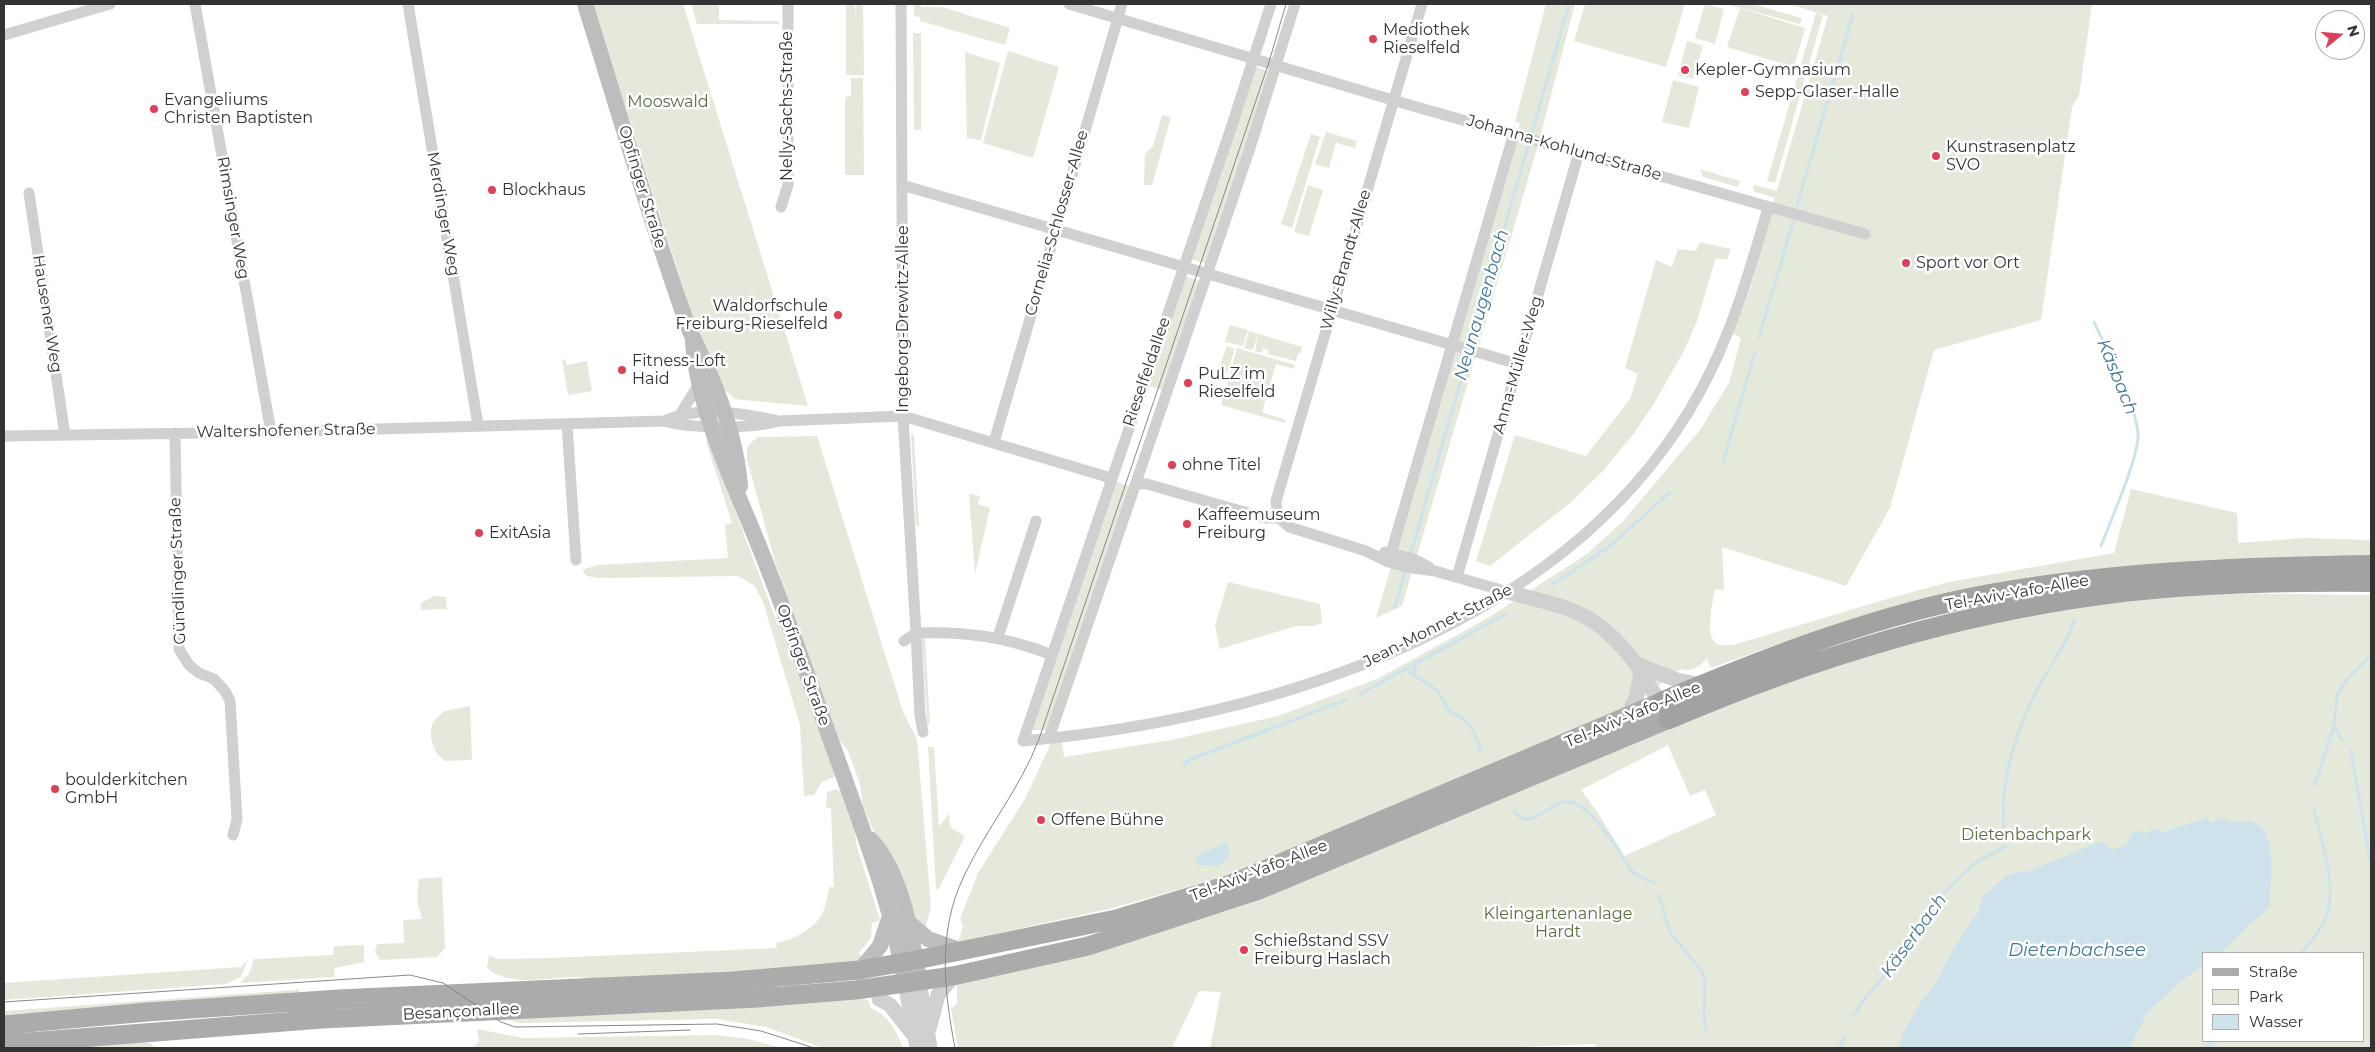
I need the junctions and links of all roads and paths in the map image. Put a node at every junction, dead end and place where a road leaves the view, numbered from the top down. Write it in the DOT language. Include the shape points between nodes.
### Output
graph roads {
  1 [pos="110,4"];
  2 [pos="195,4"];
  3 [pos="408,4"];
  4 [pos="585,4"];
  5 [pos="788,4"];
  6 [pos="901,4"];
  7 [pos="1069,4"];
  8 [pos="1122,4"];
  9 [pos="1271,4"];
  10 [pos="1295,4"];
  11 [pos="1422,4"];
  12 [pos="1117,18"];
  13 [pos="4,35"];
  14 [pos="1259,59"];
  15 [pos="1278,64"];
  16 [pos="1395,99"];
  17 [pos="1515,134"];
  18 [pos="1580,152"];
  19 [pos="902,185"];
  20 [pos="30,193"];
  21 [pos="781,207"];
  22 [pos="1768,208"];
  23 [pos="1055,229"];
  24 [pos="1865,234"];
  25 [pos="1183,266"];
  26 [pos="1207,274"];
  27 [pos="1332,310"];
  28 [pos="693,341"];
  29 [pos="1457,346"];
  30 [pos="1518,364"];
  31 [pos="697,390"];
  32 [pos="681,413"];
  33 [pos="903,416"];
  34 [pos="719,419"];
  35 [pos="664,421"];
  36 [pos="567,424"];
  37 [pos="478,425"];
  38 [pos="176,432"];
  39 [pos="271,432"];
  40 [pos="66,434"];
  41 [pos="4,436"];
  42 [pos="994,442"];
  43 [pos="1111,478"];
  44 [pos="1136,484"];
  45 [pos="1279,518"];
  46 [pos="1036,521"];
  47 [pos="1396,558"];
  48 [pos="576,560"];
  49 [pos="2371,566"];
  50 [pos="1458,577"];
  51 [pos="2371,582"];
  52 [pos="1508,592"];
  53 [pos="916,633"];
  54 [pos="998,637"];
  55 [pos="904,641"];
  56 [pos="1052,655"];
  57 [pos="1644,669"];
  58 [pos="1702,685"];
  59 [pos="1665,711"];
  60 [pos="1626,717"];
  61 [pos="923,732"];
  62 [pos="1049,738"];
  63 [pos="1023,741"];
  64 [pos="863,832"];
  65 [pos="233,835"];
  66 [pos="890,914"];
  67 [pos="907,921"];
  68 [pos="979,947"];
  69 [pos="954,948"];
  70 [pos="909,961"];
  71 [pos="860,970"];
  72 [pos="952,976"];
  73 [pos="912,982"];
  74 [pos="856,990"];
  75 [pos="879,999"];
  76 [pos="4,1025"];
  77 [pos="923,1042"];
  78 [pos="4,1044"];
  1 -- 13 [label="street"];
  2 -- 39 [label="street, Rimsinger Weg"];
  3 -- 37 [label="street, Merdinger Weg"];
  4 -- 28 [label="main road, Opfinger Straße" via="655,231"];
  5 -- 21 [label="street, Nelly-Sachs-Straße" via="788,185"];
  6 -- 19 [label="street, Ingeborg-Drewitz-Allee"];
  7 -- 12 [label="street, Johanna-Kohlund-Straße"];
  8 -- 12 [label="street, Cornelia-Schlosser-Allee"];
  9 -- 14 [label="street, Rieselfeldallee"];
  10 -- 15 [label="street, Rieselfeldallee"];
  11 -- 16 [label="street, Willy-Brandt-Allee"];
  12 -- 14 [label="street, Johanna-Kohlund-Straße"];
  12 -- 23 [label="street, Cornelia-Schlosser-Allee"];
  14 -- 15 [label="street, Johanna-Kohlund-Straße"];
  14 -- 25 [label="street, Rieselfeldallee"];
  15 -- 16 [label="street, Johanna-Kohlund-Straße"];
  15 -- 26 [label="street, Rieselfeldallee"];
  16 -- 17 [label="street, Johanna-Kohlund-Straße"];
  16 -- 27 [label="street, Willy-Brandt-Allee"];
  17 -- 18 [label="street, Johanna-Kohlund-Straße"];
  17 -- 29 [label="street"];
  18 -- 22 [label="street, Johanna-Kohlund-Straße"];
  18 -- 30 [label="street, Anna-Müller-Weg"];
  19 -- 23 [label="street"];
  19 -- 33 [label="street, Ingeborg-Drewitz-Allee"];
  20 -- 40 [label="street, Hausener Weg"];
  22 -- 24 [label="street, Johanna-Kohlund-Straße"];
  22 -- 52 [label="street, Jean-Monnet-Straße" via="1746,282 1719,352 1701,391 1659,456 1598,523 1541,570"];
  23 -- 25 [label="street"];
  23 -- 42 [label="street, Cornelia-Schlosser-Allee"];
  25 -- 26 [label="street"];
  25 -- 43 [label="street, Rieselfeldallee"];
  26 -- 27 [label="street"];
  26 -- 44 [label="street, Rieselfeldallee"];
  27 -- 29 [label="street"];
  27 -- 45 [label="street, Willy-Brandt-Allee" via="1280,484 1276,501"];
  28 -- 31 [label="main road, Opfinger Straße"];
  28 -- 34 [label="main road, Opfinger Straße" via="707,368"];
  29 -- 30 [label="street"];
  29 -- 47 [label="street"];
  30 -- 50 [label="street, Anna-Müller-Weg"];
  31 -- 32 [label="street, Waltershofener Straße"];
  31 -- 34 [label="main road, Opfinger Straße"];
  32 -- 34 [label="street, Waltershofener Straße"];
  32 -- 35 [label="street, Waltershofener Straße"];
  33 -- 34 [label="street" via="779,421"];
  33 -- 42 [label="street"];
  33 -- 53 [label="street, Ingeborg-Drewitz-Allee"];
  34 -- 35 [label="street, Waltershofener Straße" via="681,426"];
  34 -- 64 [label="main road, Opfinger Straße" via="741,499"];
  35 -- 36 [label="street, Waltershofener Straße"];
  36 -- 37 [label="street, Waltershofener Straße"];
  36 -- 48 [label="street"];
  37 -- 39 [label="street, Waltershofener Straße"];
  38 -- 39 [label="street, Waltershofener Straße"];
  38 -- 40 [label="street, Waltershofener Straße"];
  38 -- 65 [label="street, Gündlinger Straße" via="179,649 189,665 214,679 230,701 237,819"];
  40 -- 41 [label="street, Waltershofener Straße"];
  42 -- 43 [label="street"];
  43 -- 56 [label="street, Rieselfeldallee"];
  44 -- 45 [label="street" via="1147,484 1265,518"];
  44 -- 62 [label="street, Rieselfeldallee"];
  45 -- 47 [label="street" via="1289,527"];
  46 -- 54 [label="street"];
  47 -- 50 [label="street"];
  49 -- 58 [label="highway, Tel-Aviv-Yafo-Allee" via="2194,570 2033,587 1967,599 1856,629"];
  50 -- 52 [label="street"];
  51 -- 59 [label="highway, Tel-Aviv-Yafo-Allee" via="2269,582 2166,588 2034,606 1846,651"];
  52 -- 57 [label="street" via="1583,613 1612,636"];
  52 -- 62 [label="street, Jean-Monnet-Straße" via="1360,666 1297,688 1233,707 1163,722"];
  53 -- 54 [label="street" via="949,632"];
  53 -- 55 [label="street"];
  53 -- 61 [label="street, Ingeborg-Drewitz-Allee"];
  54 -- 56 [label="street"];
  56 -- 63 [label="street, Rieselfeldallee"];
  57 -- 58 [label="street"];
  57 -- 59 [label="street" via="1663,688"];
  57 -- 60 [label="street" via="1636,699"];
  58 -- 59 [label="highway, Tel-Aviv-Yafo-Allee"];
  59 -- 60 [label="main road, Tel-Aviv-Yafo-Allee"];
  59 -- 72 [label="main road, Tel-Aviv-Yafo-Allee" via="1259,890 1088,946"];
  60 -- 68 [label="main road, Tel-Aviv-Yafo-Allee" via="1254,876 1144,912"];
  62 -- 63 [label="street, Jean-Monnet-Straße"];
  64 -- 66 [label="main road, Opfinger Straße"];
  64 -- 67 [label="main road, Opfinger Straße" via="878,846 891,867"];
  66 -- 70 [label="main road, Opfinger Straße"];
  66 -- 71 [label="main road" via="880,946"];
  67 -- 69 [label="main road" via="928,938"];
  67 -- 70 [label="main road, Opfinger Straße"];
  68 -- 69 [label="main road"];
  68 -- 70 [label="main road, Tel-Aviv-Yafo-Allee"];
  70 -- 71 [label="main road, Besançonallee"];
  70 -- 73 [label="main road, Opfinger Straße"];
  71 -- 76 [label="main road, Besançonallee" via="733,981 330,1000"];
  72 -- 73 [label="main road, Tel-Aviv-Yafo-Allee"];
  72 -- 77 [label="street" via="938,995"];
  73 -- 74 [label="main road, Besançonallee"];
  73 -- 77 [label="street, Opfinger Straße"];
  74 -- 75 [label="main road"];
  74 -- 78 [label="main road, Besançonallee" via="725,1000 322,1019"];
  75 -- 77 [label="street" via="890,1006"];
}
